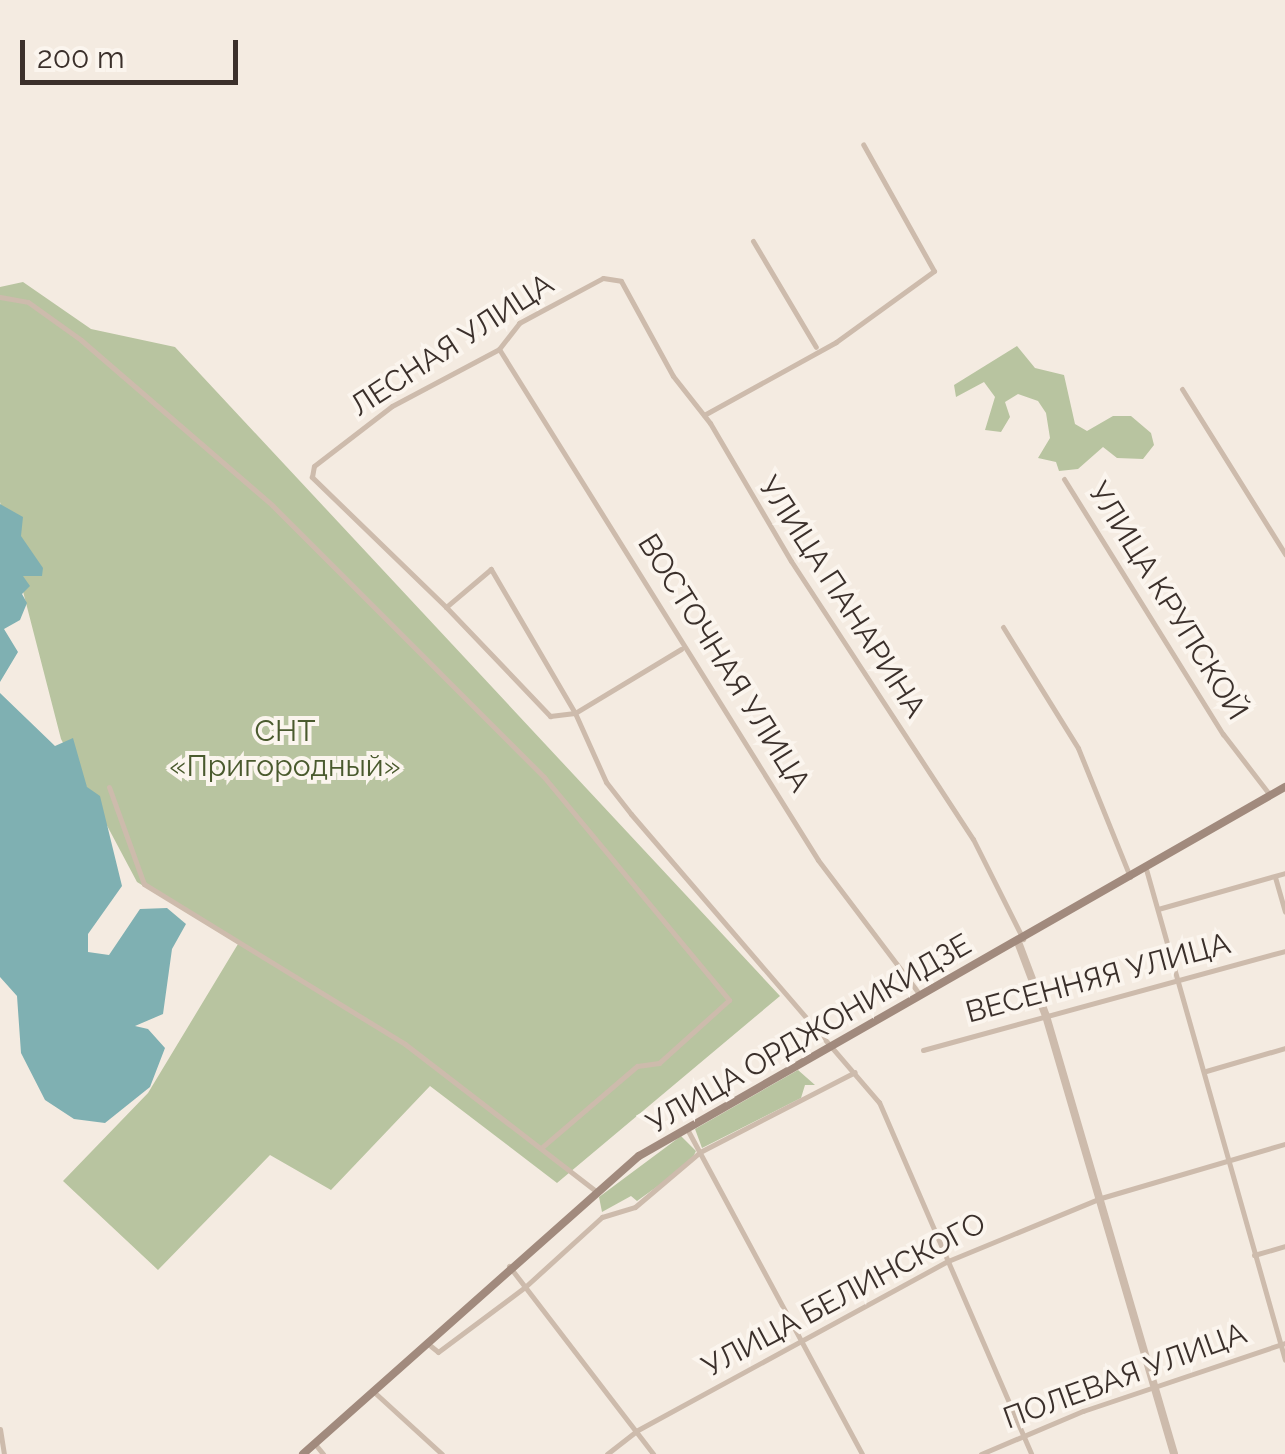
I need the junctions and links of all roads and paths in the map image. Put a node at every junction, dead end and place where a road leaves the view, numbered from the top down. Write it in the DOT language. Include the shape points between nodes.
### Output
graph roads {
  1 [pos="863,144"];
  2 [pos="753,241"];
  3 [pos="621,282"];
  4 [pos="0,297"];
  5 [pos="816,347"];
  6 [pos="498,348"];
  7 [pos="1182,389"];
  8 [pos="704,414"];
  9 [pos="1064,479"];
  10 [pos="1285,554"];
  11 [pos="446,607"];
  12 [pos="1003,627"];
  13 [pos="682,648"];
  14 [pos="575,713"];
  15 [pos="109,787"];
  16 [pos="1285,787"];
  17 [pos="1270,796"];
  18 [pos="1146,868"];
  19 [pos="1285,873"];
  20 [pos="1275,875"];
  21 [pos="1130,876"];
  22 [pos="1158,909"];
  23 [pos="1285,912"];
  24 [pos="1021,941"];
  25 [pos="1285,951"];
  26 [pos="1179,979"];
  27 [pos="920,994"];
  28 [pos="1046,1016"];
  29 [pos="833,1043"];
  30 [pos="1285,1048"];
  31 [pos="923,1050"];
  32 [pos="1205,1071"];
  33 [pos="856,1072"];
  34 [pos="686,1127"];
  35 [pos="1285,1144"];
  36 [pos="540,1148"];
  37 [pos="700,1152"];
  38 [pos="1227,1160"];
  39 [pos="597,1192"];
  40 [pos="1101,1198"];
  41 [pos="1285,1246"];
  42 [pos="1254,1255"];
  43 [pos="948,1261"];
  44 [pos="509,1266"];
  45 [pos="525,1287"];
  46 [pos="426,1342"];
  47 [pos="800,1342"];
  48 [pos="1283,1344"];
  49 [pos="1285,1360"];
  50 [pos="1154,1387"];
  51 [pos="373,1391"];
  52 [pos="0,1429"];
  53 [pos="636,1431"];
  54 [pos="1022,1433"];
  55 [pos="315,1444"];
  56 [pos="4,1454"];
  57 [pos="304,1454"];
  58 [pos="324,1454"];
  59 [pos="442,1454"];
  60 [pos="606,1454"];
  61 [pos="653,1454"];
  62 [pos="862,1454"];
  63 [pos="981,1454"];
  64 [pos="1031,1454"];
  65 [pos="1174,1454"];
  1 -- 5 [label="street" via="934,271 836,342"];
  2 -- 5 [label="street"];
  3 -- 6 [label="street, ЛЕСНАЯ УЛИЦА" via="603,278 545,309 519,323"];
  3 -- 8 [label="street, УЛИЦА ПАНАРИНА" via="673,376"];
  4 -- 36 [label="street" via="28,302 81,340 272,505 544,776 729,1000 659,1063 637,1066"];
  5 -- 8 [label="street"];
  6 -- 11 [label="street, ЛЕСНАЯ УЛИЦА" via="392,406 314,466 312,478"];
  6 -- 13 [label="street, ВОСТОЧНАЯ УЛИЦА" via="648,582"];
  7 -- 10 [label="street"];
  8 -- 24 [label="street, УЛИЦА ПАНАРИНА" via="791,561 974,838"];
  9 -- 17 [label="street, УЛИЦА КРУПСКОЙ"];
  11 -- 14 [label="street" via="550,716"];
  11 -- 14 [label="street" via="491,569"];
  12 -- 21 [label="street" via="1078,748"];
  13 -- 14 [label="street"];
  13 -- 27 [label="street, ВОСТОЧНАЯ УЛИЦА" via="818,860"];
  14 -- 29 [label="street" via="577,729 622,803"];
  15 -- 36 [label="street" via="144,884 406,1044"];
  16 -- 17 [label="main road, УЛИЦА ОРДЖОНИКИДЗЕ"];
  17 -- 18 [label="main road, УЛИЦА ОРДЖОНИКИДЗЕ"];
  18 -- 21 [label="main road, УЛИЦА ОРДЖОНИКИДЗЕ"];
  18 -- 22 [label="street"];
  19 -- 20 [label="street"];
  20 -- 22 [label="street"];
  20 -- 23 [label="street"];
  21 -- 24 [label="main road, УЛИЦА ОРДЖОНИКИДЗЕ"];
  22 -- 26 [label="street"];
  24 -- 27 [label="main road, УЛИЦА ОРДЖОНИКИДЗЕ"];
  24 -- 28 [label="street, УЛИЦА ПАНАРИНА"];
  25 -- 26 [label="street, ВЕСЕННЯЯ УЛИЦА"];
  26 -- 28 [label="street, ВЕСЕННЯЯ УЛИЦА"];
  26 -- 32 [label="street"];
  27 -- 29 [label="main road, УЛИЦА ОРДЖОНИКИДЗЕ"];
  28 -- 31 [label="street, ВЕСЕННЯЯ УЛИЦА"];
  28 -- 40 [label="street, УЛИЦА ПАНАРИНА"];
  29 -- 33 [label="street"];
  29 -- 34 [label="main road, УЛИЦА ОРДЖОНИКИДЗЕ"];
  30 -- 32 [label="street"];
  32 -- 38 [label="street"];
  33 -- 37 [label="street"];
  33 -- 43 [label="street" via="879,1102"];
  34 -- 37 [label="street"];
  34 -- 39 [label="main road, УЛИЦА ОРДЖОНИКИДЗЕ"];
  35 -- 38 [label="street, УЛИЦА БЕЛИНСКОГО"];
  36 -- 39 [label="street"];
  37 -- 45 [label="street" via="635,1207 602,1217"];
  37 -- 47 [label="street"];
  38 -- 40 [label="street, УЛИЦА БЕЛИНСКОГО"];
  38 -- 42 [label="street"];
  39 -- 44 [label="main road, УЛИЦА ОРДЖОНИКИДЗЕ"];
  40 -- 43 [label="street, УЛИЦА БЕЛИНСКОГО"];
  40 -- 50 [label="street, УЛИЦА ПАНАРИНА"];
  41 -- 42 [label="street"];
  42 -- 48 [label="street"];
  43 -- 47 [label="street, УЛИЦА БЕЛИНСКОГО"];
  43 -- 54 [label="street"];
  44 -- 45 [label="street"];
  44 -- 46 [label="main road, УЛИЦА ОРДЖОНИКИДЗЕ"];
  45 -- 46 [label="street" via="438,1352"];
  45 -- 53 [label="street"];
  46 -- 51 [label="main road, УЛИЦА ОРДЖОНИКИДЗЕ"];
  47 -- 53 [label="street, УЛИЦА БЕЛИНСКОГО"];
  47 -- 62 [label="street"];
  48 -- 49 [label="street"];
  48 -- 50 [label="street, ПОЛЕВАЯ УЛИЦА"];
  50 -- 54 [label="street, ПОЛЕВАЯ УЛИЦА"];
  50 -- 65 [label="street, УЛИЦА ПАНАРИНА"];
  51 -- 55 [label="main road, УЛИЦА ОРДЖОНИКИДЗЕ"];
  51 -- 59 [label="street"];
  52 -- 56 [label="street"];
  53 -- 60 [label="street, УЛИЦА БЕЛИНСКОГО"];
  53 -- 61 [label="street"];
  54 -- 63 [label="street, ПОЛЕВАЯ УЛИЦА"];
  54 -- 64 [label="street"];
  55 -- 57 [label="main road, УЛИЦА ОРДЖОНИКИДЗЕ"];
  55 -- 58 [label="street"];
}
